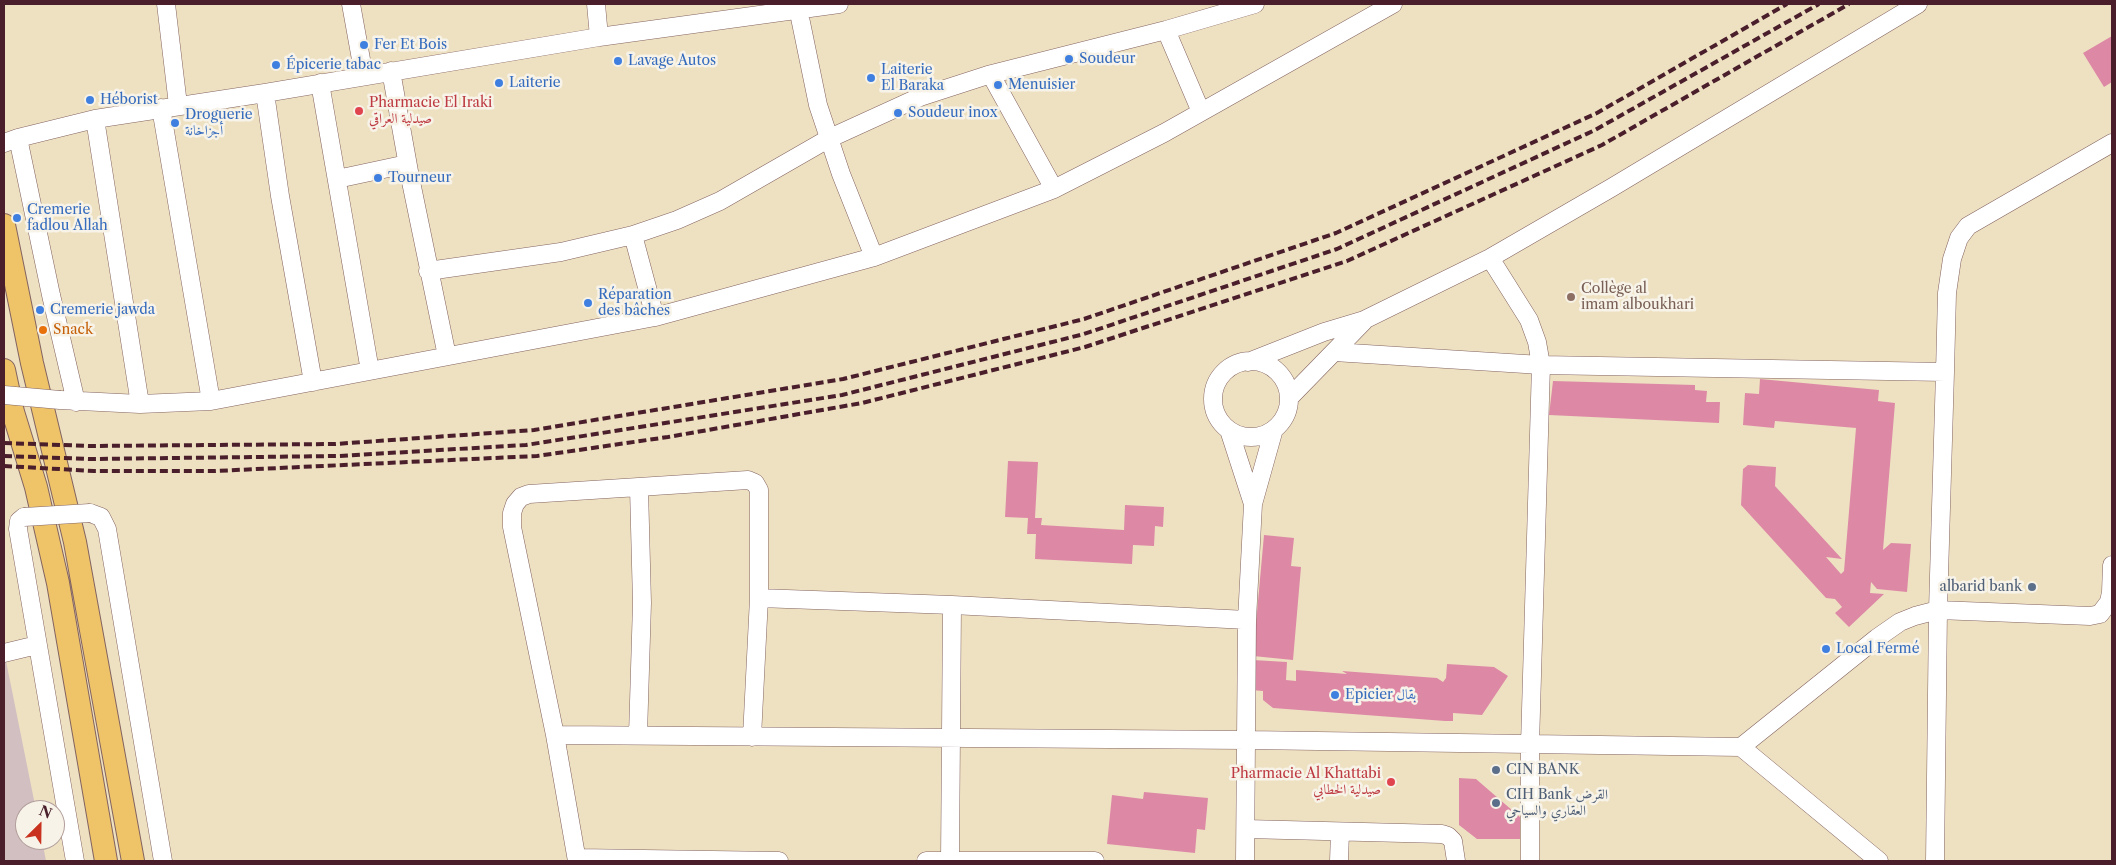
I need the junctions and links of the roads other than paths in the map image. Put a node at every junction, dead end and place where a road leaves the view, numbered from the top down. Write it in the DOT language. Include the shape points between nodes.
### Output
graph roads {
  1 [pos="166,4"];
  2 [pos="351,4"];
  3 [pos="596,4"];
  4 [pos="839,4"];
  5 [pos="1255,4"];
  6 [pos="1393,4"];
  7 [pos="1918,4"];
  8 [pos="798,8"];
  9 [pos="1166,30"];
  10 [pos="599,38"];
  11 [pos="391,71"];
  12 [pos="991,75"];
  13 [pos="364,76"];
  14 [pos="320,83"];
  15 [pos="265,93"];
  16 [pos="170,107"];
  17 [pos="1201,112"];
  18 [pos="95,119"];
  19 [pos="828,138"];
  20 [pos="11,140"];
  21 [pos="2112,143"];
  22 [pos="407,164"];
  23 [pos="337,179"];
  24 [pos="1054,189"];
  25 [pos="4,225"];
  26 [pos="633,235"];
  27 [pos="874,257"];
  28 [pos="1490,258"];
  29 [pos="428,271"];
  30 [pos="655,317"];
  31 [pos="1364,320"];
  32 [pos="1334,352"];
  33 [pos="447,356"];
  34 [pos="1248,362"];
  35 [pos="1542,365"];
  36 [pos="4,370"];
  37 [pos="370,371"];
  38 [pos="1945,372"];
  39 [pos="313,382"];
  40 [pos="4,395"];
  41 [pos="1289,398"];
  42 [pos="68,401"];
  43 [pos="211,401"];
  44 [pos="140,404"];
  45 [pos="1274,429"];
  46 [pos="1229,430"];
  47 [pos="639,488"];
  48 [pos="1253,504"];
  49 [pos="2112,565"];
  50 [pos="759,598"];
  51 [pos="952,605"];
  52 [pos="1938,610"];
  53 [pos="1248,620"];
  54 [pos="37,645"];
  55 [pos="4,653"];
  56 [pos="555,734"];
  57 [pos="638,735"];
  58 [pos="752,737"];
  59 [pos="952,738"];
  60 [pos="1247,740"];
  61 [pos="1530,745"];
  62 [pos="1741,747"];
  63 [pos="1246,829"];
  64 [pos="1340,832"];
  65 [pos="577,860"];
  66 [pos="75,861"];
  67 [pos="106,861"];
  68 [pos="133,861"];
  69 [pos="163,861"];
  70 [pos="710,861"];
  71 [pos="779,861"];
  72 [pos="926,861"];
  73 [pos="950,861"];
  74 [pos="1082,861"];
  75 [pos="1094,861"];
  76 [pos="1245,861"];
  77 [pos="1339,861"];
  78 [pos="1456,861"];
  79 [pos="1530,861"];
  80 [pos="1879,861"];
  81 [pos="1936,861"];
  1 -- 16 [label="street"];
  2 -- 13 [label="street"];
  3 -- 10 [label="street"];
  4 -- 8 [label="street"];
  5 -- 9 [label="street"];
  6 -- 17 [label="street"];
  7 -- 28 [label="street"];
  8 -- 10 [label="street"];
  8 -- 19 [label="street" via="811,80"];
  9 -- 12 [label="street"];
  9 -- 17 [label="street"];
  10 -- 11 [label="street"];
  11 -- 13 [label="street"];
  11 -- 22 [label="street"];
  12 -- 19 [label="street" via="920,97"];
  12 -- 24 [label="street"];
  13 -- 14 [label="street"];
  14 -- 15 [label="street"];
  14 -- 23 [label="street"];
  15 -- 16 [label="street"];
  15 -- 39 [label="street"];
  16 -- 18 [label="street"];
  16 -- 43 [label="street"];
  17 -- 24 [label="street"];
  18 -- 20 [label="street"];
  18 -- 44 [label="street"];
  19 -- 26 [label="street" via="720,201"];
  19 -- 27 [label="street"];
  20 -- 42 [label="street" via="51,295"];
  21 -- 38 [label="street" via="1980,218 1963,232 1952,259 1947,293"];
  22 -- 23 [label="street"];
  22 -- 29 [label="street"];
  23 -- 37 [label="street"];
  24 -- 27 [label="street"];
  25 -- 68 [label="main road" via="32,363 77,552"];
  26 -- 29 [label="street" via="561,252"];
  26 -- 30 [label="street"];
  27 -- 30 [label="street"];
  28 -- 31 [label="street"];
  28 -- 35 [label="street" via="1529,320"];
  29 -- 33 [label="street"];
  30 -- 33 [label="street"];
  31 -- 32 [label="street"];
  31 -- 34 [label="street"];
  32 -- 35 [label="street"];
  32 -- 41 [label="street"];
  33 -- 37 [label="street"];
  34 -- 41 [label="street" via="1265,364 1279,374 1286,384"];
  34 -- 46 [label="street" via="1236,364 1225,371 1214,389 1216,414"];
  35 -- 38 [label="street"];
  35 -- 61 [label="street"];
  36 -- 67 [label="main road" via="56,575"];
  37 -- 39 [label="street"];
  38 -- 52 [label="street"];
  39 -- 43 [label="street"];
  40 -- 42 [label="street, bridge"];
  41 -- 45 [label="street" via="1286,413"];
  42 -- 44 [label="street"];
  43 -- 44 [label="street"];
  45 -- 46 [label="street" via="1251,437"];
  45 -- 48 [label="street"];
  46 -- 48 [label="street"];
  47 -- 50 [label="street" via="748,480 755,483 758,490"];
  47 -- 56 [label="street" via="530,494 515,504 512,526"];
  47 -- 57 [label="street" via="642,603"];
  48 -- 53 [label="street"];
  49 -- 52 [label="street" via="2110,597 2100,614"];
  50 -- 51 [label="street"];
  50 -- 58 [label="street"];
  51 -- 53 [label="street"];
  51 -- 59 [label="street"];
  52 -- 62 [label="street" via="1900,622 1884,632"];
  52 -- 81 [label="street"];
  53 -- 60 [label="street"];
  54 -- 55 [label="street"];
  54 -- 66 [label="street"];
  54 -- 69 [label="street, bridge" via="18,529 20,521 24,517 90,513 101,517 107,529"];
  56 -- 57 [label="street"];
  56 -- 65 [label="street"];
  57 -- 58 [label="street"];
  58 -- 59 [label="street"];
  59 -- 60 [label="street"];
  59 -- 73 [label="street"];
  60 -- 61 [label="street"];
  60 -- 63 [label="street"];
  61 -- 62 [label="street"];
  61 -- 79 [label="street"];
  62 -- 80 [label="street"];
  63 -- 64 [label="street"];
  63 -- 76 [label="street"];
  64 -- 77 [label="street"];
  64 -- 78 [label="street" via="1442,834 1453,841"];
  65 -- 70 [label="street"];
  70 -- 71 [label="street"];
  72 -- 73 [label="street"];
  73 -- 74 [label="street"];
  74 -- 75 [label="street"];
}
